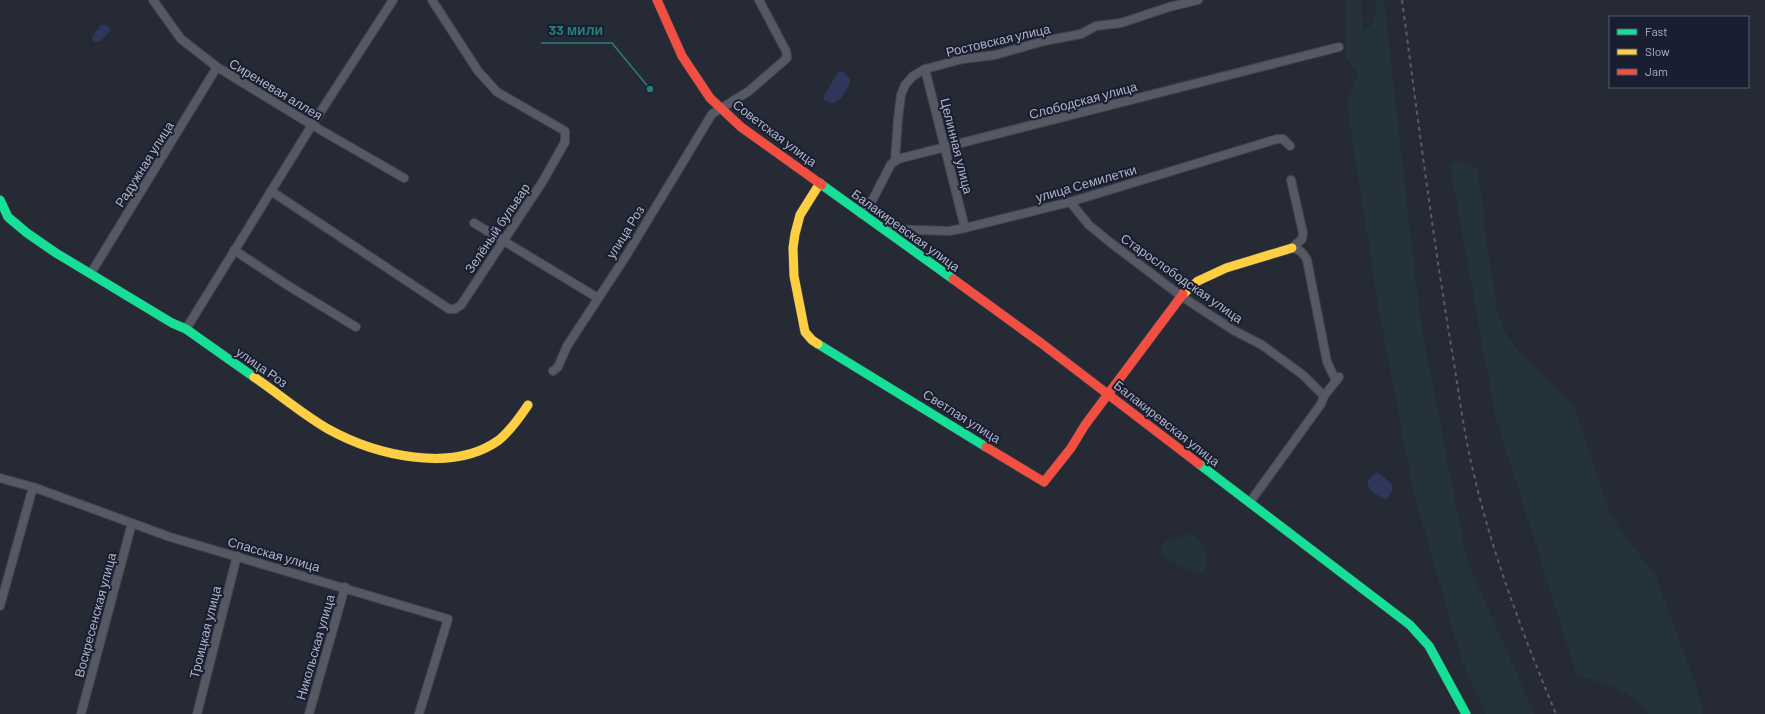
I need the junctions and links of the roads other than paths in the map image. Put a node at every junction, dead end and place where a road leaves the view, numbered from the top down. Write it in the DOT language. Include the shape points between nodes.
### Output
graph roads {
  1 [pos="153,0"];
  2 [pos="393,0"];
  3 [pos="432,0"];
  4 [pos="657,0"];
  5 [pos="758,0"];
  6 [pos="1198,0"];
  7 [pos="1339,46"];
  8 [pos="217,67"];
  9 [pos="925,70"];
  10 [pos="720,108"];
  11 [pos="312,125"];
  12 [pos="1290,146"];
  13 [pos="945,148"];
  14 [pos="895,161"];
  15 [pos="404,178"];
  16 [pos="1292,180"];
  17 [pos="820,183"];
  18 [pos="271,191"];
  19 [pos="0,200"];
  20 [pos="1070,202"];
  21 [pos="861,214"];
  22 [pos="474,223"];
  23 [pos="965,228"];
  24 [pos="882,229"];
  25 [pos="503,241"];
  26 [pos="1292,248"];
  27 [pos="234,250"];
  28 [pos="91,273"];
  29 [pos="1181,296"];
  30 [pos="598,298"];
  31 [pos="356,327"];
  32 [pos="186,329"];
  33 [pos="553,370"];
  34 [pos="1109,394"];
  35 [pos="1324,396"];
  36 [pos="528,405"];
  37 [pos="0,478"];
  38 [pos="33,488"];
  39 [pos="1250,502"];
  40 [pos="132,523"];
  41 [pos="237,556"];
  42 [pos="345,587"];
  43 [pos="0,606"];
  44 [pos="81,714"];
  45 [pos="197,714"];
  46 [pos="309,714"];
  47 [pos="419,714"];
  48 [pos="1466,714"];
  1 -- 8 [label="street, Сиреневая аллея" via="181,39"];
  2 -- 11 [label="street"];
  3 -- 25 [label="street, Зелёный бульвар" via="478,71 497,92 565,131 565,142 543,181"];
  4 -- 10 [label="street, Советская улица" via="682,56 710,98"];
  5 -- 10 [label="street, улица Роз" via="786,50 787,58 748,92"];
  6 -- 9 [label="street, Ростовская улица" via="1121,23 1096,26 1081,34 995,55 963,59"];
  7 -- 13 [label="street, Слободская улица"];
  8 -- 11 [label="street, Сиреневая аллея"];
  8 -- 28 [label="street, Радужная улица"];
  9 -- 13 [label="street, Целинная улица"];
  9 -- 14 [label="street, Ростовская улица" via="913,76 901,95"];
  10 -- 17 [label="street, Советская улица" via="741,127"];
  10 -- 30 [label="street, улица Роз" via="712,114"];
  11 -- 15 [label="street, Сиреневая аллея"];
  11 -- 18 [label="street"];
  12 -- 20 [label="street, улица Семилетки" via="1283,139 1277,139"];
  13 -- 14 [label="street, Слободская улица" via="912,154"];
  13 -- 23 [label="street, Целинная улица"];
  14 -- 21 [label="street" via="873,199"];
  16 -- 26 [label="street" via="1303,233 1302,239"];
  17 -- 21 [label="street, Балакиревская улица"];
  17 -- 34 [label="street, Светлая улица" via="798,218 793,244 800,311 805,332 812,340 1044,482"];
  18 -- 25 [label="street, Зелёный бульвар" via="449,309 455,309 460,305"];
  18 -- 27 [label="street"];
  19 -- 28 [label="street, улица Роз" via="8,217 27,233"];
  20 -- 23 [label="street, улица Семилетки"];
  20 -- 29 [label="street, Старослободская улица" via="1089,225"];
  21 -- 24 [label="street, Балакиревская улица"];
  22 -- 25 [label="street"];
  23 -- 24 [label="street, улица Семилетки" via="949,231"];
  24 -- 34 [label="street, Балакиревская улица"];
  25 -- 30 [label="street"];
  26 -- 29 [label="street, Светлая улица" via="1226,268 1198,281"];
  26 -- 35 [label="street" via="1299,249 1307,260 1327,362 1338,378"];
  27 -- 31 [label="street"];
  27 -- 32 [label="street"];
  28 -- 32 [label="street, улица Роз"];
  29 -- 34 [label="street, Светлая улица"];
  29 -- 35 [label="street, Старослободская улица" via="1233,330 1262,345 1303,375"];
  30 -- 33 [label="street, улица Роз" via="567,346 558,367"];
  32 -- 36 [label="street, улица Роз" via="329,430 373,449 429,458 452,458 472,453 497,440 514,424"];
  34 -- 39 [label="street, Балакиревская улица"];
  35 -- 39 [label="street" via="1322,404"];
  37 -- 38 [label="street, Спасская улица"];
  38 -- 40 [label="street, Спасская улица"];
  38 -- 43 [label="street"];
  39 -- 48 [label="street, Балакиревская улица" via="1410,625 1429,646"];
  40 -- 41 [label="street, Спасская улица"];
  40 -- 44 [label="street, Воскресенская улица"];
  41 -- 42 [label="street, Спасская улица"];
  41 -- 45 [label="street, Троицкая улица"];
  42 -- 46 [label="street, Никольская улица"];
  42 -- 47 [label="street, Спасская улица" via="448,619"];
}
